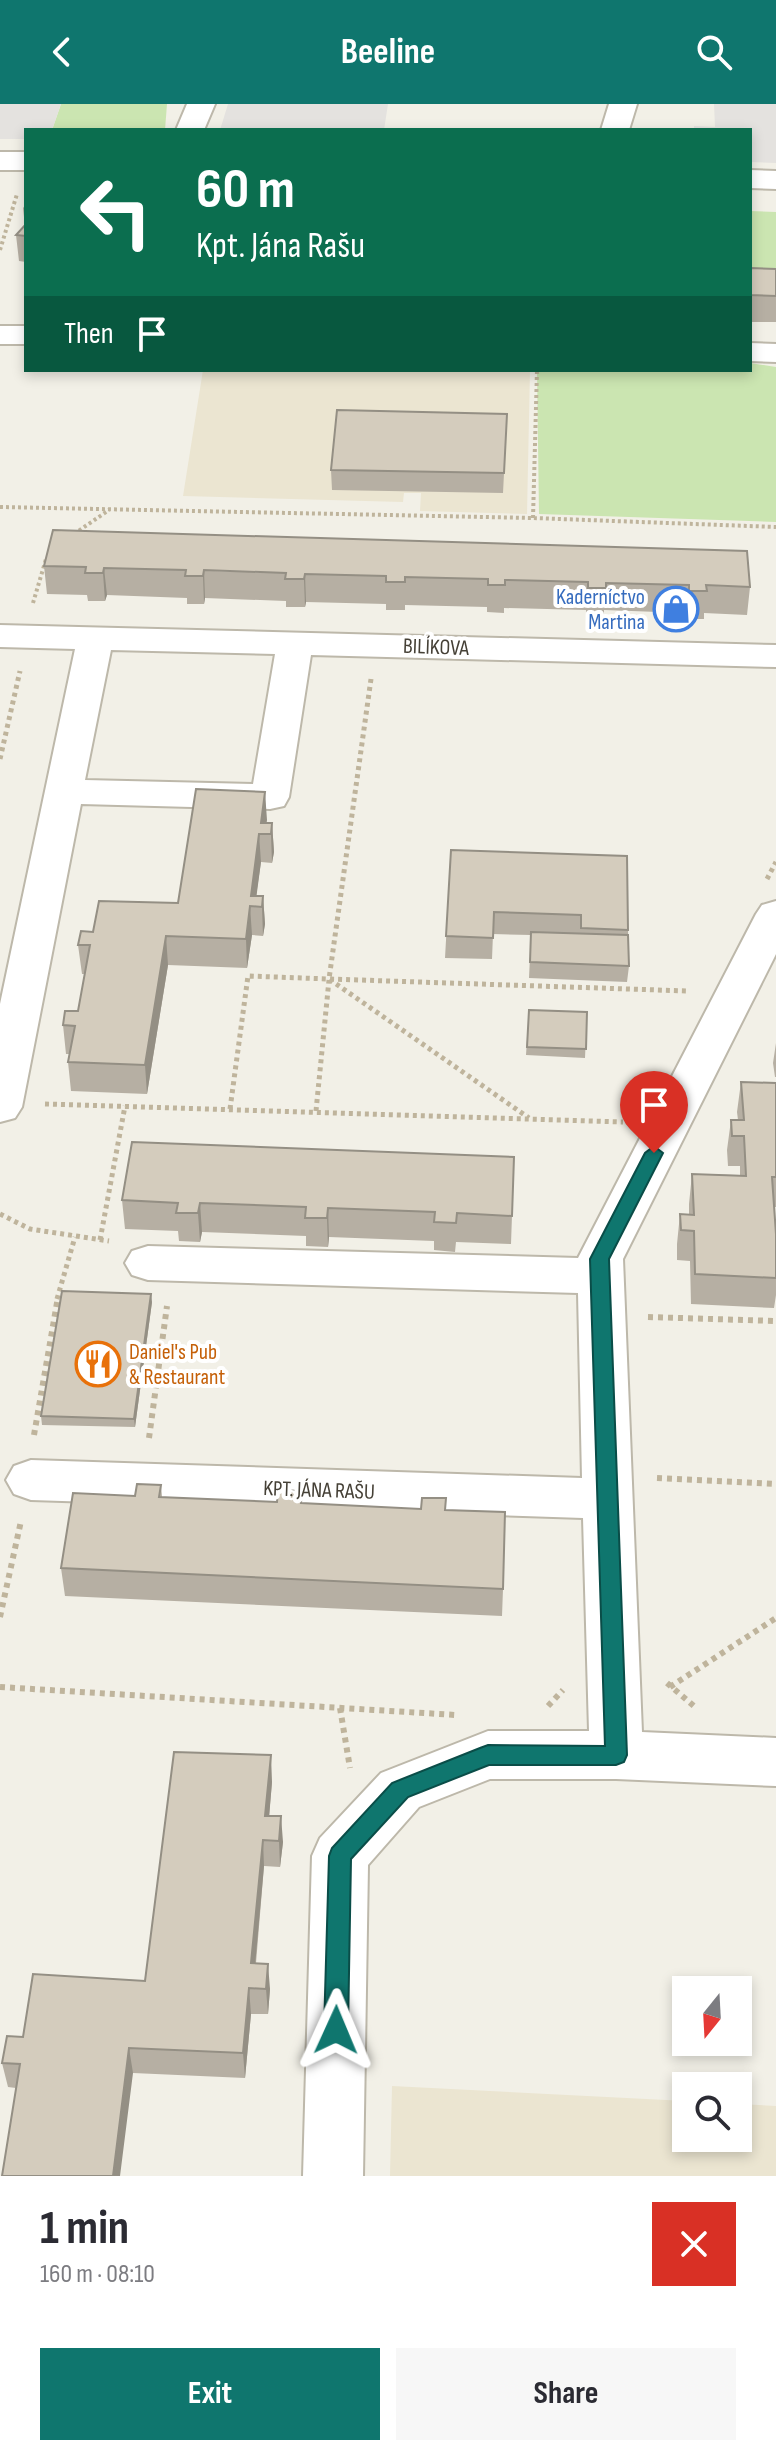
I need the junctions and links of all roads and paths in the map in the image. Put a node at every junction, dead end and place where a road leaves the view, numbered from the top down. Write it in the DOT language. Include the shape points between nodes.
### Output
graph roads {
  1 [pos="201,104"];
  2 [pos="623,104"];
  3 [pos="191,128"];
  4 [pos="616,128"];
  5 [pos="0,161"];
  6 [pos="22,174"];
  7 [pos="752,179"];
  8 [pos="776,180"];
  9 [pos="0,250"];
  10 [pos="0,335"];
  11 [pos="24,335"];
  12 [pos="752,352"];
  13 [pos="776,353"];
  14 [pos="537,372"];
  15 [pos="0,507"];
  16 [pos="111,509"];
  17 [pos="533,518"];
  18 [pos="776,527"];
  19 [pos="73,535"];
  20 [pos="48,552"];
  21 [pos="13,636"];
  22 [pos="95,638"];
  23 [pos="295,643"];
  24 [pos="776,656"];
  25 [pos="371,673"];
  26 [pos="0,759"];
  27 [pos="64,792"];
  28 [pos="776,914"];
  29 [pos="329,979"];
  30 [pos="702,992"];
  31 [pos="70,1104"];
  32 [pos="125,1106"];
  33 [pos="0,1107"];
  34 [pos="230,1109"];
  35 [pos="316,1111"];
  36 [pos="530,1118"];
  37 [pos="628,1122"];
  38 [pos="0,1214"];
  39 [pos="100,1240"];
  40 [pos="601,1276"];
  41 [pos="158,1278"];
  42 [pos="640,1316"];
  43 [pos="776,1321"];
  44 [pos="149,1440"];
  45 [pos="31,1465"];
  46 [pos="776,1484"];
  47 [pos="626,1488"];
  48 [pos="776,1618"];
  49 [pos="664,1676"];
  50 [pos="0,1687"];
  51 [pos="566,1687"];
  52 [pos="669,1688"];
  53 [pos="545,1709"];
  54 [pos="699,1710"];
  55 [pos="460,1715"];
  56 [pos="616,1755"];
  57 [pos="776,1762"];
  58 [pos="333,2176"];
  1 -- 3 [label="street"];
  2 -- 4 [label="street"];
  5 -- 6 [label="street"];
  6 -- 9 [label="path"];
  7 -- 8 [label="street"];
  10 -- 11 [label="street"];
  12 -- 13 [label="street"];
  14 -- 17 [label="path"];
  15 -- 16 [label="path"];
  16 -- 17 [label="path"];
  16 -- 19 [label="path"];
  17 -- 18 [label="path"];
  20 -- 21 [label="path"];
  21 -- 22 [label="street, BILÍKOVA"];
  21 -- 26 [label="path"];
  22 -- 23 [label="street, BILÍKOVA"];
  22 -- 27 [label="street"];
  23 -- 24 [label="street, BILÍKOVA"];
  23 -- 27 [label="street" via="270,797"];
  25 -- 29 [label="path"];
  27 -- 33 [label="street"];
  28 -- 40 [label="street" via="600,1259"];
  29 -- 30 [label="path"];
  29 -- 34 [label="path" via="248,976"];
  29 -- 35 [label="path"];
  29 -- 36 [label="path"];
  31 -- 32 [label="path"];
  32 -- 34 [label="path"];
  32 -- 39 [label="path"];
  34 -- 35 [label="path"];
  35 -- 36 [label="path"];
  36 -- 37 [label="path"];
  38 -- 45 [label="path" via="30,1229 75,1237 59,1289"];
  40 -- 41 [label="street"];
  40 -- 47 [label="street"];
  41 -- 44 [label="path"];
  42 -- 43 [label="path"];
  45 -- 47 [label="street, KPT. JÁNA RAŠU"];
  46 -- 47 [label="path"];
  47 -- 56 [label="street"];
  48 -- 52 [label="path"];
  49 -- 52 [label="path"];
  50 -- 55 [label="path"];
  51 -- 53 [label="path"];
  52 -- 54 [label="path"];
  56 -- 57 [label="street"];
  56 -- 58 [label="street" via="488,1755 400,1790 340,1856"];
}
